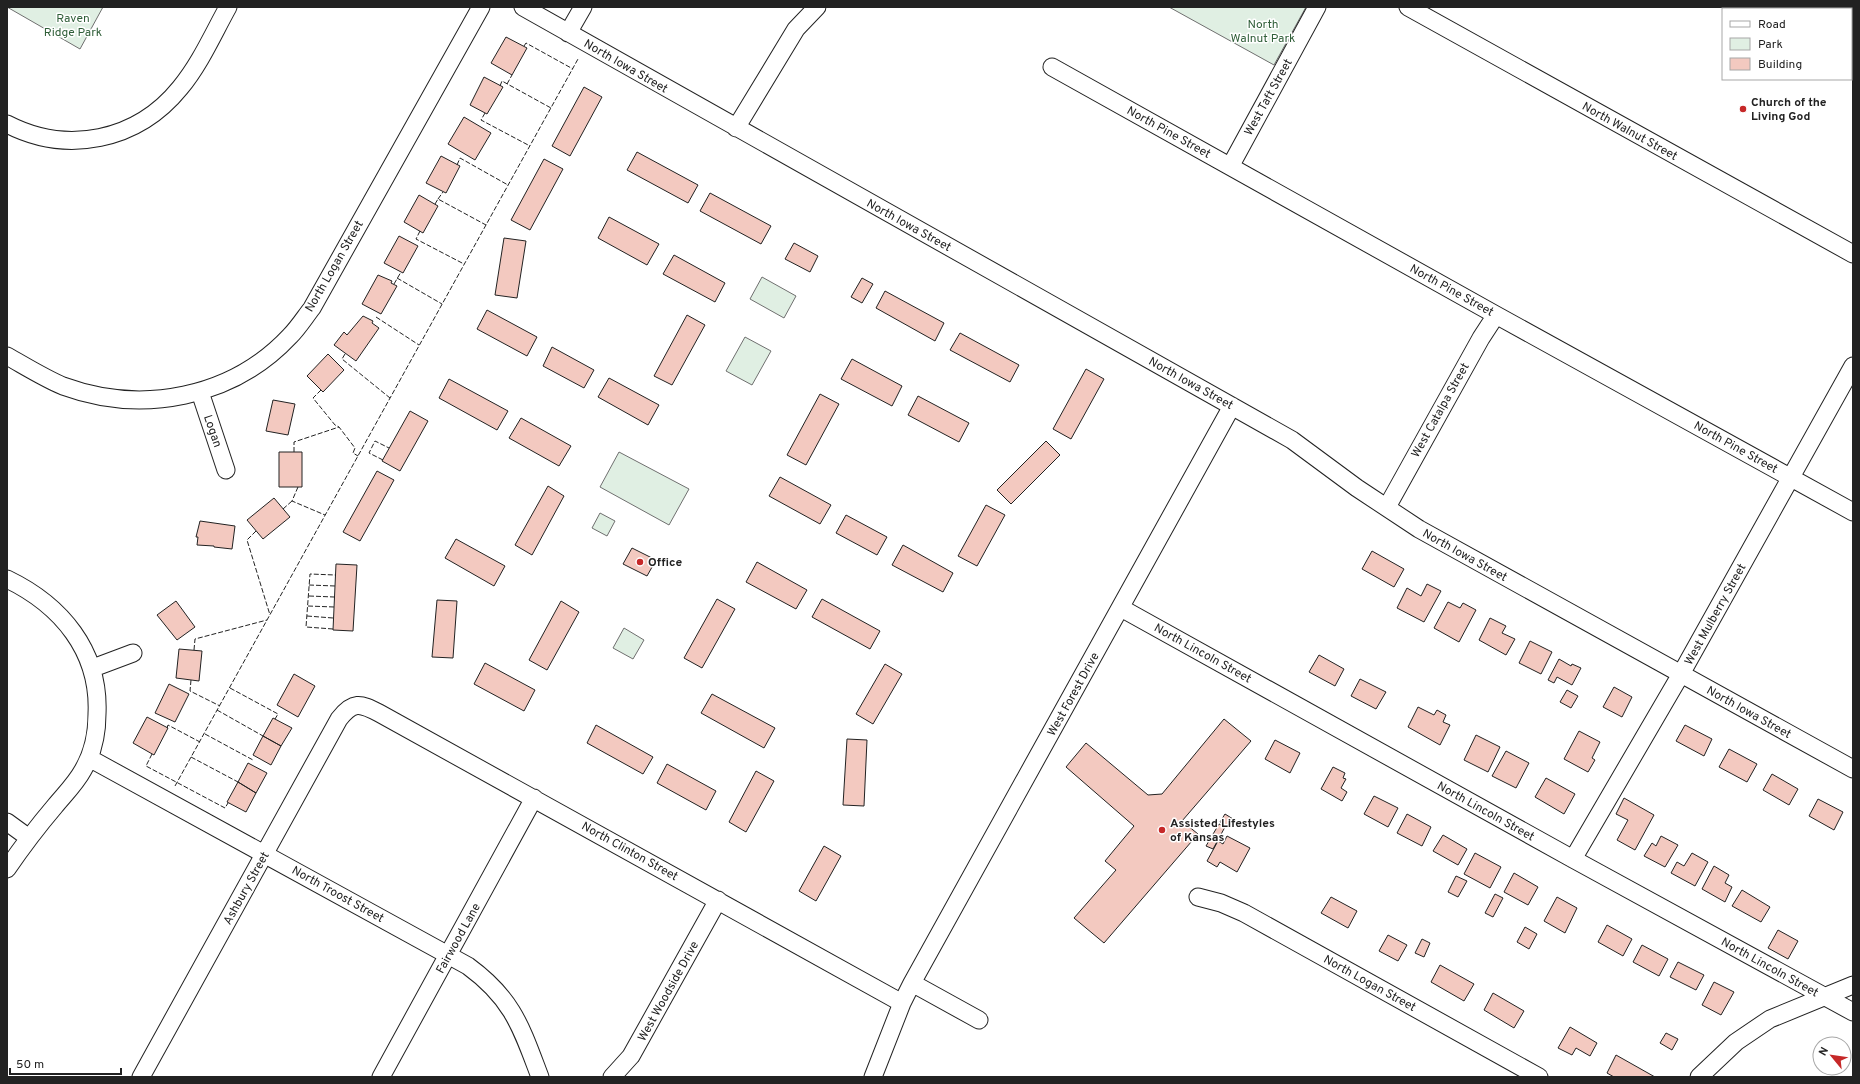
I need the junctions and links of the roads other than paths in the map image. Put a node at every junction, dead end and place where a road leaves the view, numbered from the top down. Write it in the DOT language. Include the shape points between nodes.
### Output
graph roads {
  1 [pos="228,7"];
  2 [pos="481,7"];
  3 [pos="523,7"];
  4 [pos="583,7"];
  5 [pos="817,7"];
  6 [pos="1317,7"];
  7 [pos="1408,7"];
  8 [pos="568,33"];
  9 [pos="1052,67"];
  10 [pos="7,124"];
  11 [pos="736,128"];
  12 [pos="1231,165"];
  13 [pos="1853,254"];
  14 [pos="1496,315"];
  15 [pos="7,356"];
  16 [pos="1853,366"];
  17 [pos="200,392"];
  18 [pos="1232,406"];
  19 [pos="226,470"];
  20 [pos="1791,477"];
  21 [pos="1387,507"];
  22 [pos="1853,512"];
  23 [pos="7,579"];
  24 [pos="1121,608"];
  25 [pos="133,653"];
  26 [pos="93,668"];
  27 [pos="1681,674"];
  28 [pos="356,704"];
  29 [pos="89,758"];
  30 [pos="1853,769"];
  31 [pos="534,798"];
  32 [pos="7,822"];
  33 [pos="29,838"];
  34 [pos="264,854"];
  35 [pos="1573,859"];
  36 [pos="7,869"];
  37 [pos="1198,897"];
  38 [pos="718,900"];
  39 [pos="448,955"];
  40 [pos="912,983"];
  41 [pos="1853,985"];
  42 [pos="1825,996"];
  43 [pos="902,1002"];
  44 [pos="1853,1012"];
  45 [pos="979,1020"];
  46 [pos="141,1077"];
  47 [pos="381,1077"];
  48 [pos="540,1077"];
  49 [pos="612,1077"];
  50 [pos="873,1077"];
  51 [pos="1539,1077"];
  52 [pos="1699,1077"];
  1 -- 10 [label="street" via="181,88 161,108 137,124 114,135 71,140 44,139"];
  2 -- 17 [label="street, North Logan Street" via="312,308 290,336 258,364 224,383"];
  3 -- 8 [label="street, North Iowa Street"];
  4 -- 8 [label="street"];
  5 -- 11 [label="street" via="796,29"];
  6 -- 12 [label="street, West Taft Street"];
  7 -- 13 [label="street, North Walnut Street"];
  8 -- 11 [label="street, North Iowa Street"];
  9 -- 12 [label="street, North Pine Street"];
  11 -- 18 [label="street, North Iowa Street"];
  12 -- 14 [label="street, North Pine Street"];
  14 -- 20 [label="street, North Pine Street"];
  14 -- 21 [label="street, West Catalpa Street"];
  15 -- 17 [label="street, North Logan Street" via="63,386 95,396 134,401 168,399"];
  16 -- 20 [label="street, West Mulberry Street"];
  17 -- 19 [label="street, Logan"];
  18 -- 21 [label="street, North Iowa Street" via="1292,440"];
  18 -- 24 [label="street, West Forest Drive"];
  20 -- 22 [label="street, North Pine Street"];
  20 -- 27 [label="street, West Mulberry Street"];
  21 -- 27 [label="street, North Iowa Street" via="1419,529"];
  23 -- 26 [label="street" via="52,608 74,633"];
  24 -- 35 [label="street, North Lincoln Street"];
  24 -- 40 [label="street, West Forest Drive"];
  25 -- 26 [label="street"];
  26 -- 29 [label="street" via="98,707 95,739"];
  27 -- 30 [label="street, North Iowa Street"];
  27 -- 35 [label="street, West Mulberry Street"];
  28 -- 31 [label="street, North Clinton Street" via="368,707"];
  28 -- 34 [label="street, Ashbury Street" via="347,708 339,719"];
  29 -- 33 [label="street" via="72,787"];
  29 -- 34 [label="street, North Troost Street"];
  31 -- 38 [label="street, North Clinton Street"];
  31 -- 39 [label="street, Fairwood Lane"];
  32 -- 33 [label="street"];
  33 -- 36 [label="street"];
  34 -- 39 [label="street, North Troost Street"];
  34 -- 46 [label="street, Ashbury Street"];
  35 -- 42 [label="street, North Lincoln Street"];
  37 -- 51 [label="street, North Logan Street" via="1222,903 1244,913"];
  38 -- 43 [label="street, North Clinton Street"];
  38 -- 49 [label="street, West Woodside Drive" via="631,1056"];
  39 -- 47 [label="street, Fairwood Lane"];
  39 -- 48 [label="street, North Troost Street" via="486,979 499,992 516,1016"];
  40 -- 43 [label="street, West Forest Drive"];
  40 -- 45 [label="street"];
  41 -- 42 [label="street"];
  42 -- 44 [label="street, North Lincoln Street"];
  42 -- 52 [label="street" via="1770,1019 1736,1042"];
  43 -- 50 [label="street, West Forest Drive"];
}
